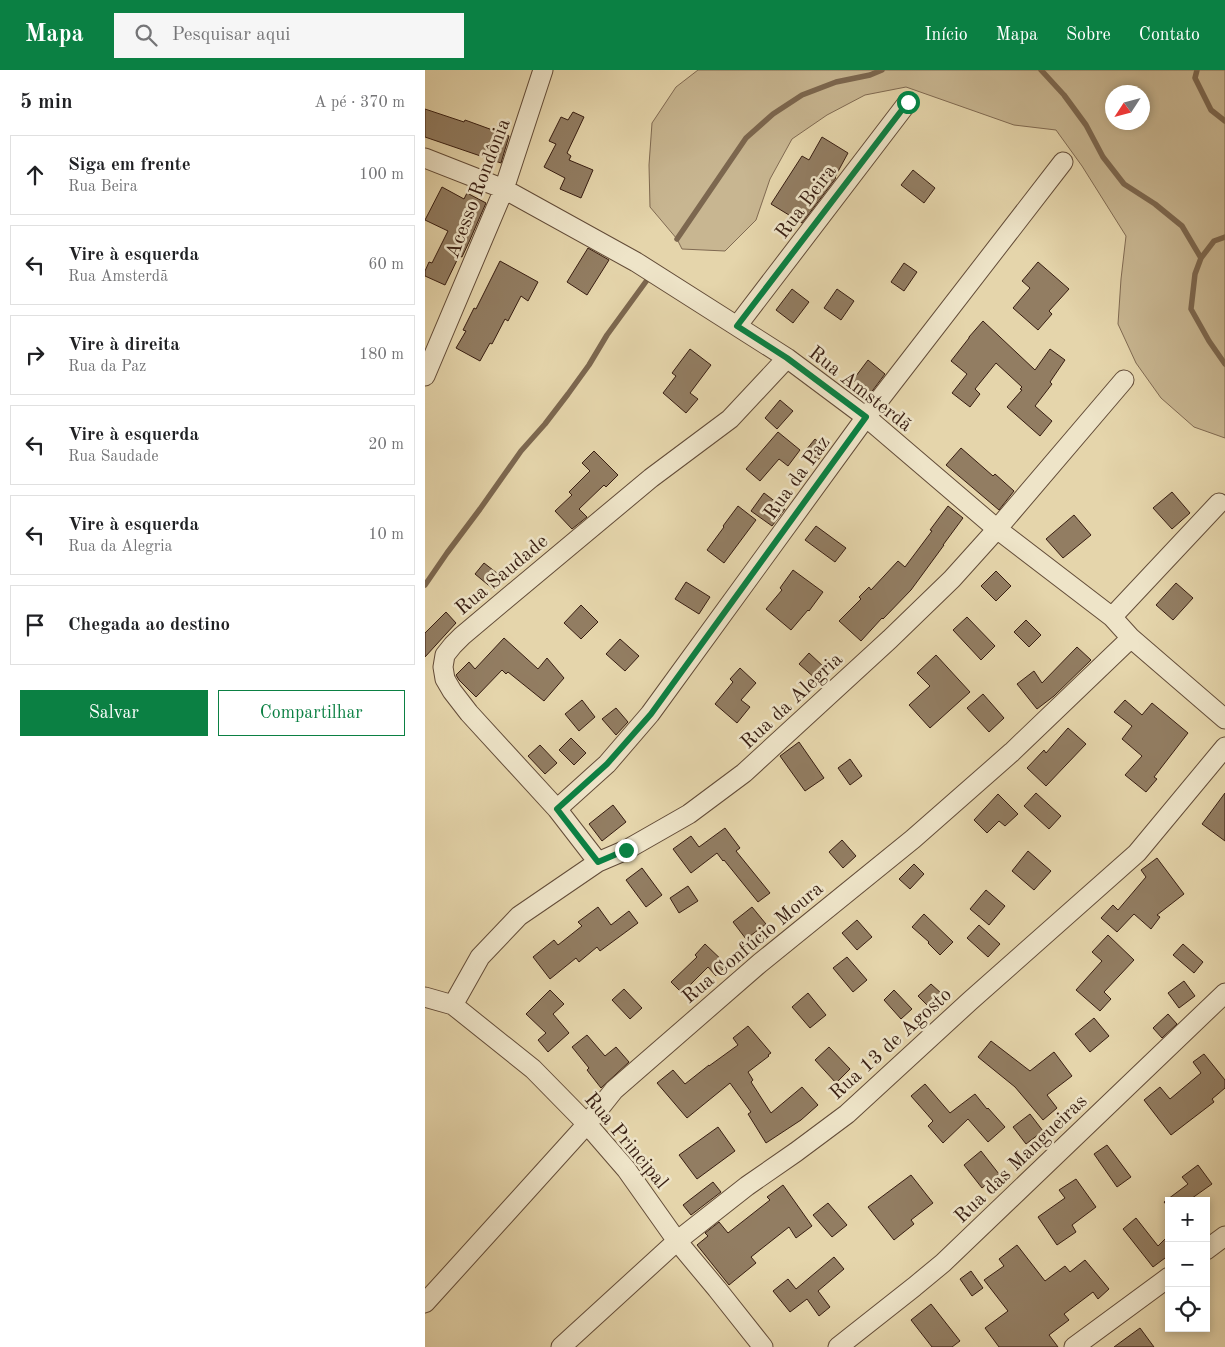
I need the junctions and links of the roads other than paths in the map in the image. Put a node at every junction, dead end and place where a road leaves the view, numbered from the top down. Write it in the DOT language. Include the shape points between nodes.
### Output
graph roads {
  1 [pos="543,70"];
  2 [pos="908,102"];
  3 [pos="425,158"];
  4 [pos="1063,162"];
  5 [pos="504,189"];
  6 [pos="737,326"];
  7 [pos="787,358"];
  8 [pos="425,376"];
  9 [pos="1123,380"];
  10 [pos="866,417"];
  11 [pos="1219,503"];
  12 [pos="997,529"];
  13 [pos="1112,617"];
  14 [pos="1131,638"];
  15 [pos="1225,719"];
  16 [pos="1225,747"];
  17 [pos="557,809"];
  18 [pos="598,862"];
  19 [pos="1225,993"];
  20 [pos="425,997"];
  21 [pos="453,1005"];
  22 [pos="587,1124"];
  23 [pos="1225,1236"];
  24 [pos="677,1241"];
  25 [pos="1210,1247"];
  26 [pos="1165,1280"];
  27 [pos="425,1303"];
  28 [pos="561,1347"];
  29 [pos="763,1347"];
  30 [pos="838,1347"];
  31 [pos="1074,1347"];
  1 -- 5 [label="street, Acesso Rondônia"];
  2 -- 6 [label="street, Rua Beira"];
  3 -- 5 [label="street, Rua Amsterdã"];
  4 -- 10 [label="street, Rua da Paz"];
  5 -- 6 [label="street, Rua Amsterdã" via="636,262"];
  5 -- 8 [label="street, Acesso Rondônia"];
  6 -- 7 [label="street, Rua Amsterdã"];
  7 -- 10 [label="street, Rua Amsterdã"];
  7 -- 17 [label="street, Rua Saudade" via="730,419 651,478 513,592 445,655 445,679 452,691"];
  9 -- 12 [label="street, Rua da Alegria"];
  10 -- 12 [label="street, Rua Amsterdã"];
  10 -- 17 [label="street, Rua da Paz" via="651,714 607,764"];
  11 -- 13 [label="street"];
  12 -- 13 [label="street, Rua Amsterdã"];
  12 -- 18 [label="street, Rua da Alegria" via="952,579 744,773 689,814"];
  13 -- 14 [label="street, Rua Amsterdã"];
  14 -- 15 [label="street, Rua Amsterdã"];
  14 -- 22 [label="street, Rua Confúcio Moura" via="1012,752 913,839 760,963 614,1090"];
  16 -- 24 [label="street, Rua 13 de Agosto" via="1137,853 847,1114"];
  17 -- 18 [label="street, Rua Saudade"];
  18 -- 21 [label="street, Rua da Alegria" via="519,916 479,957"];
  19 -- 30 [label="street, Rua das Mangueiras" via="943,1263"];
  20 -- 21 [label="street, Rua Principal"];
  21 -- 22 [label="street, Rua Principal" via="533,1070"];
  22 -- 24 [label="street, Rua Principal" via="626,1168"];
  22 -- 27 [label="street, Rua Confúcio Moura"];
  23 -- 25 [label="street"];
  24 -- 28 [label="street, Rua 13 de Agosto"];
  24 -- 29 [label="street, Rua Principal"];
  26 -- 31 [label="street"];
}
